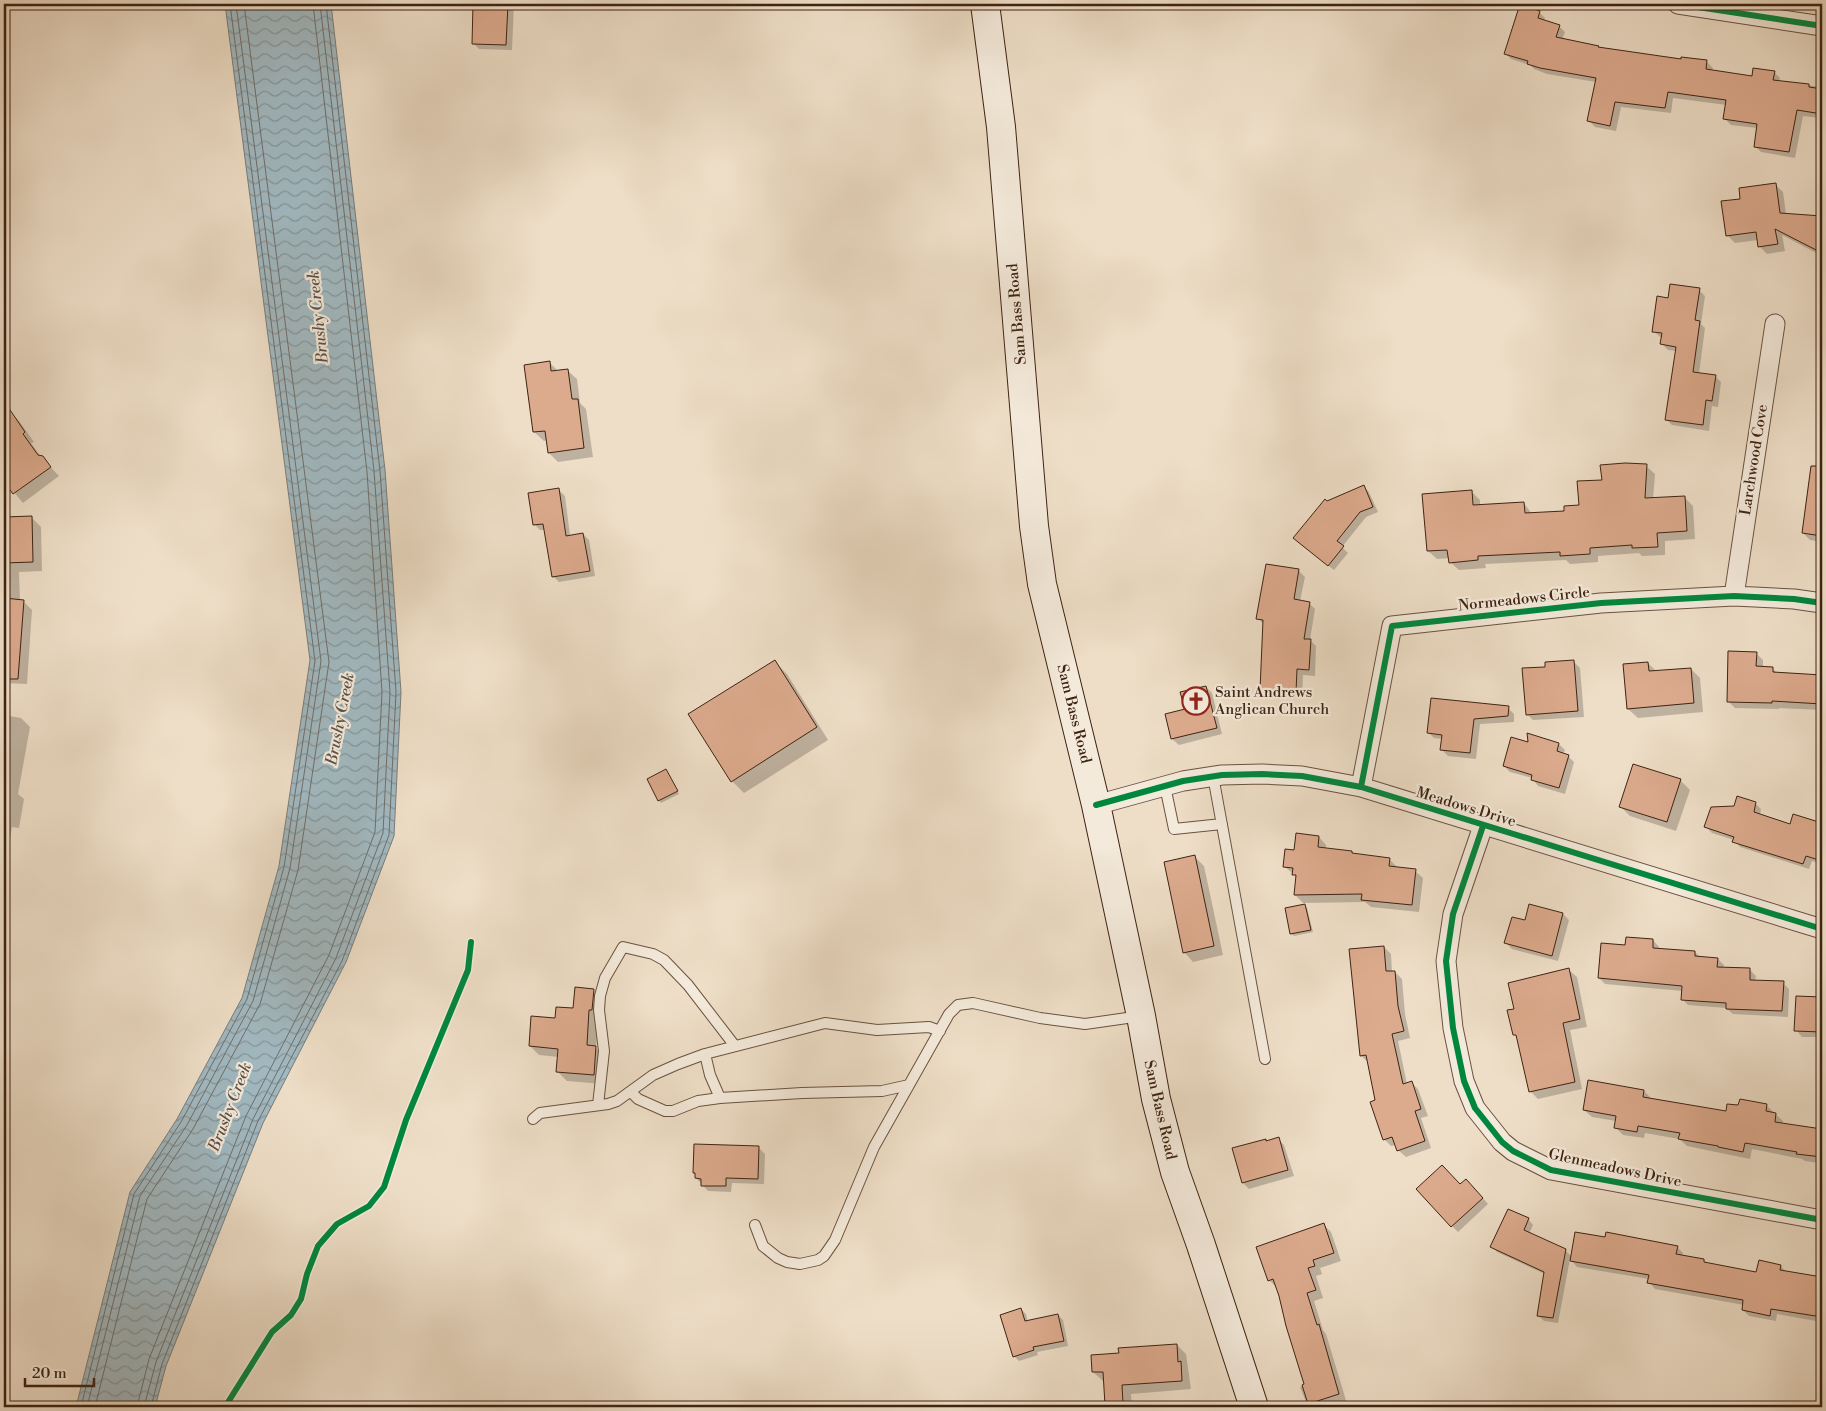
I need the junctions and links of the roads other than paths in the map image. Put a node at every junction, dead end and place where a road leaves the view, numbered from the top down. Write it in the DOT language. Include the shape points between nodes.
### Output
graph roads {
  1 [pos="985,4"];
  2 [pos="1678,4"];
  3 [pos="1822,26"];
  4 [pos="1775,324"];
  5 [pos="1734,596"];
  6 [pos="1822,603"];
  7 [pos="1213,776"];
  8 [pos="1165,786"];
  9 [pos="1361,787"];
  10 [pos="1096,805"];
  11 [pos="1222,824"];
  12 [pos="1484,826"];
  13 [pos="1822,929"];
  14 [pos="1141,1016"];
  15 [pos="940,1032"];
  16 [pos="735,1046"];
  17 [pos="705,1054"];
  18 [pos="1265,1059"];
  19 [pos="910,1085"];
  20 [pos="631,1092"];
  21 [pos="720,1098"];
  22 [pos="598,1105"];
  23 [pos="533,1119"];
  24 [pos="1822,1220"];
  25 [pos="755,1226"];
  26 [pos="1254,1407"];
  1 -- 10 [label="main road, Sam Bass Road" via="1001,126 1042,584"];
  2 -- 3 [label="street"];
  4 -- 5 [label="street, Larchwood Cove"];
  5 -- 6 [label="street, Normeadows Circle"];
  5 -- 9 [label="street, Normeadows Circle" via="1601,603 1392,626"];
  7 -- 8 [label="street, Meadows Drive"];
  7 -- 9 [label="street, Meadows Drive" via="1302,776"];
  7 -- 11 [label="lane"];
  8 -- 10 [label="street, Meadows Drive"];
  8 -- 11 [label="lane" via="1174,829"];
  9 -- 12 [label="street, Meadows Drive"];
  10 -- 14 [label="main road, Sam Bass Road"];
  11 -- 18 [label="lane"];
  12 -- 13 [label="street, Meadows Drive"];
  12 -- 24 [label="street, Glenmeadows Drive" via="1453,914 1446,961 1453,1028 1464,1081 1475,1108 1492,1131 1513,1150 1552,1170"];
  14 -- 15 [label="lane" via="1085,1024 973,1003 958,1005"];
  14 -- 26 [label="main road, Sam Bass Road" via="1156,1100 1175,1172"];
  15 -- 16 [label="lane" via="929,1027 877,1030 825,1023"];
  15 -- 19 [label="lane"];
  16 -- 17 [label="lane"];
  16 -- 22 [label="lane" via="688,985 664,960 623,947 605,978 600,996 604,1051"];
  17 -- 20 [label="lane" via="654,1075"];
  17 -- 21 [label="lane"];
  19 -- 21 [label="lane" via="882,1091"];
  19 -- 25 [label="lane" via="874,1147 835,1240 824,1256 800,1264 787,1262 763,1246"];
  20 -- 21 [label="lane" via="638,1099 666,1111"];
  20 -- 22 [label="lane" via="617,1101"];
  22 -- 23 [label="lane" via="540,1113"];
}
